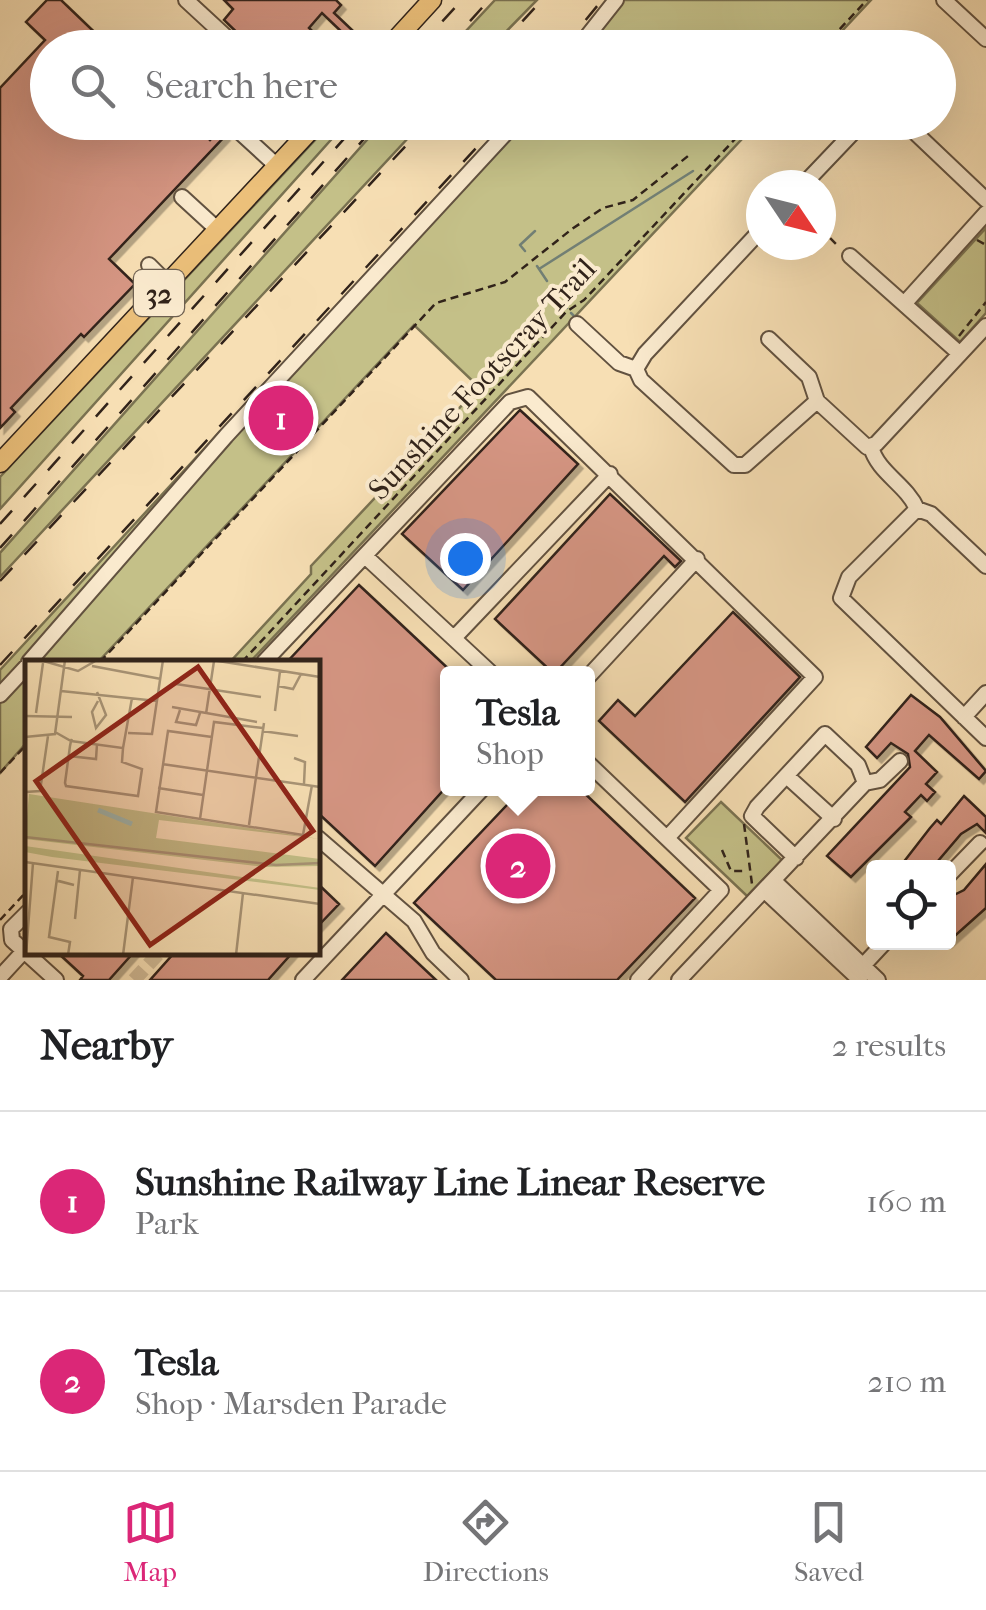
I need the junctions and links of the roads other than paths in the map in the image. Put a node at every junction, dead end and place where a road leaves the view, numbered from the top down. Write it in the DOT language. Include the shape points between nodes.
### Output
graph roads {
  1 [pos="186,0"];
  2 [pos="432,0"];
  3 [pos="616,0"];
  4 [pos="944,0"];
  5 [pos="218,30"];
  6 [pos="404,30"];
  7 [pos="592,30"];
  8 [pos="986,40"];
  9 [pos="249,140"];
  10 [pos="302,140"];
  11 [pos="499,140"];
  12 [pos="846,140"];
  13 [pos="923,140"];
  14 [pos="278,166"];
  15 [pos="818,170"];
  16 [pos="182,198"];
  17 [pos="986,200"];
  18 [pos="986,213"];
  19 [pos="218,230"];
  20 [pos="746,246"];
  21 [pos="845,251"];
  22 [pos="149,265"];
  23 [pos="168,284"];
  24 [pos="904,304"];
  25 [pos="576,324"];
  26 [pos="986,326"];
  27 [pos="769,339"];
  28 [pos="958,348"];
  29 [pos="636,368"];
  30 [pos="818,401"];
  31 [pos="871,446"];
  32 [pos="0,463"];
  33 [pos="610,474"];
  34 [pos="917,509"];
  35 [pos="365,556"];
  36 [pos="697,559"];
  37 [pos="986,566"];
  38 [pos="454,638"];
  39 [pos="31,660"];
  40 [pos="266,660"];
  41 [pos="484,666"];
  42 [pos="25,667"];
  43 [pos="595,669"];
  44 [pos="986,693"];
  45 [pos="0,694"];
  46 [pos="964,716"];
  47 [pos="986,738"];
  48 [pos="900,761"];
  49 [pos="595,770"];
  50 [pos="790,779"];
  51 [pos="865,783"];
  52 [pos="476,796"];
  53 [pos="834,819"];
  54 [pos="667,838"];
  55 [pos="320,840"];
  56 [pos="980,843"];
  57 [pos="796,858"];
  58 [pos="956,868"];
  59 [pos="765,888"];
  60 [pos="384,894"];
  61 [pos="25,915"];
  62 [pos="878,950"];
  63 [pos="24,951"];
  64 [pos="28,955"];
  65 [pos="856,975"];
  66 [pos="0,977"];
  67 [pos="56,980"];
  68 [pos="303,980"];
  69 [pos="461,980"];
  70 [pos="638,980"];
  71 [pos="679,980"];
  72 [pos="878,980"];
  1 -- 5 [label="street"];
  2 -- 6 [label="main road"];
  3 -- 7 [label="street"];
  4 -- 8 [label="street"];
  9 -- 14 [label="street"];
  10 -- 14 [label="main road, 32"];
  11 -- 39 [label="street" via="226,436"];
  12 -- 15 [label="street"];
  13 -- 17 [label="street"];
  14 -- 19 [label="main road, 32"];
  16 -- 19 [label="street"];
  18 -- 24 [label="street"];
  19 -- 23 [label="main road, 32"];
  20 -- 29 [label="street"];
  21 -- 24 [label="street"];
  22 -- 23 [label="street"];
  23 -- 32 [label="main road, 32"];
  24 -- 28 [label="street"];
  25 -- 29 [label="street" via="619,363"];
  26 -- 28 [label="street"];
  27 -- 30 [label="street" via="809,377"];
  28 -- 31 [label="street"];
  29 -- 30 [label="street" via="641,380 734,465 745,464"];
  30 -- 31 [label="street" via="857,442"];
  31 -- 34 [label="street" via="876,462"];
  33 -- 35 [label="street" via="536,403 518,397"];
  33 -- 36 [label="street"];
  33 -- 38 [label="street"];
  34 -- 37 [label="street" via="931,514"];
  34 -- 46 [label="street" via="842,586 841,598"];
  35 -- 38 [label="street"];
  35 -- 40 [label="street"];
  36 -- 43 [label="street"];
  36 -- 54 [label="street" via="815,677"];
  38 -- 41 [label="street"];
  42 -- 45 [label="street"];
  44 -- 46 [label="street"];
  46 -- 47 [label="street"];
  48 -- 51 [label="street" via="880,780"];
  49 -- 54 [label="street"];
  50 -- 53 [label="street"];
  51 -- 53 [label="street"];
  51 -- 57 [label="street" via="858,766 824,734 752,815"];
  52 -- 60 [label="street"];
  53 -- 57 [label="street"];
  54 -- 70 [label="street" via="721,890"];
  55 -- 60 [label="street"];
  56 -- 58 [label="street"];
  57 -- 59 [label="street"];
  59 -- 65 [label="street"];
  59 -- 71 [label="street"];
  60 -- 68 [label="street"];
  60 -- 69 [label="street"];
  61 -- 63 [label="street" via="11,930"];
  62 -- 65 [label="street"];
  63 -- 66 [label="street"];
  64 -- 67 [label="street"];
  65 -- 72 [label="street"];
}
